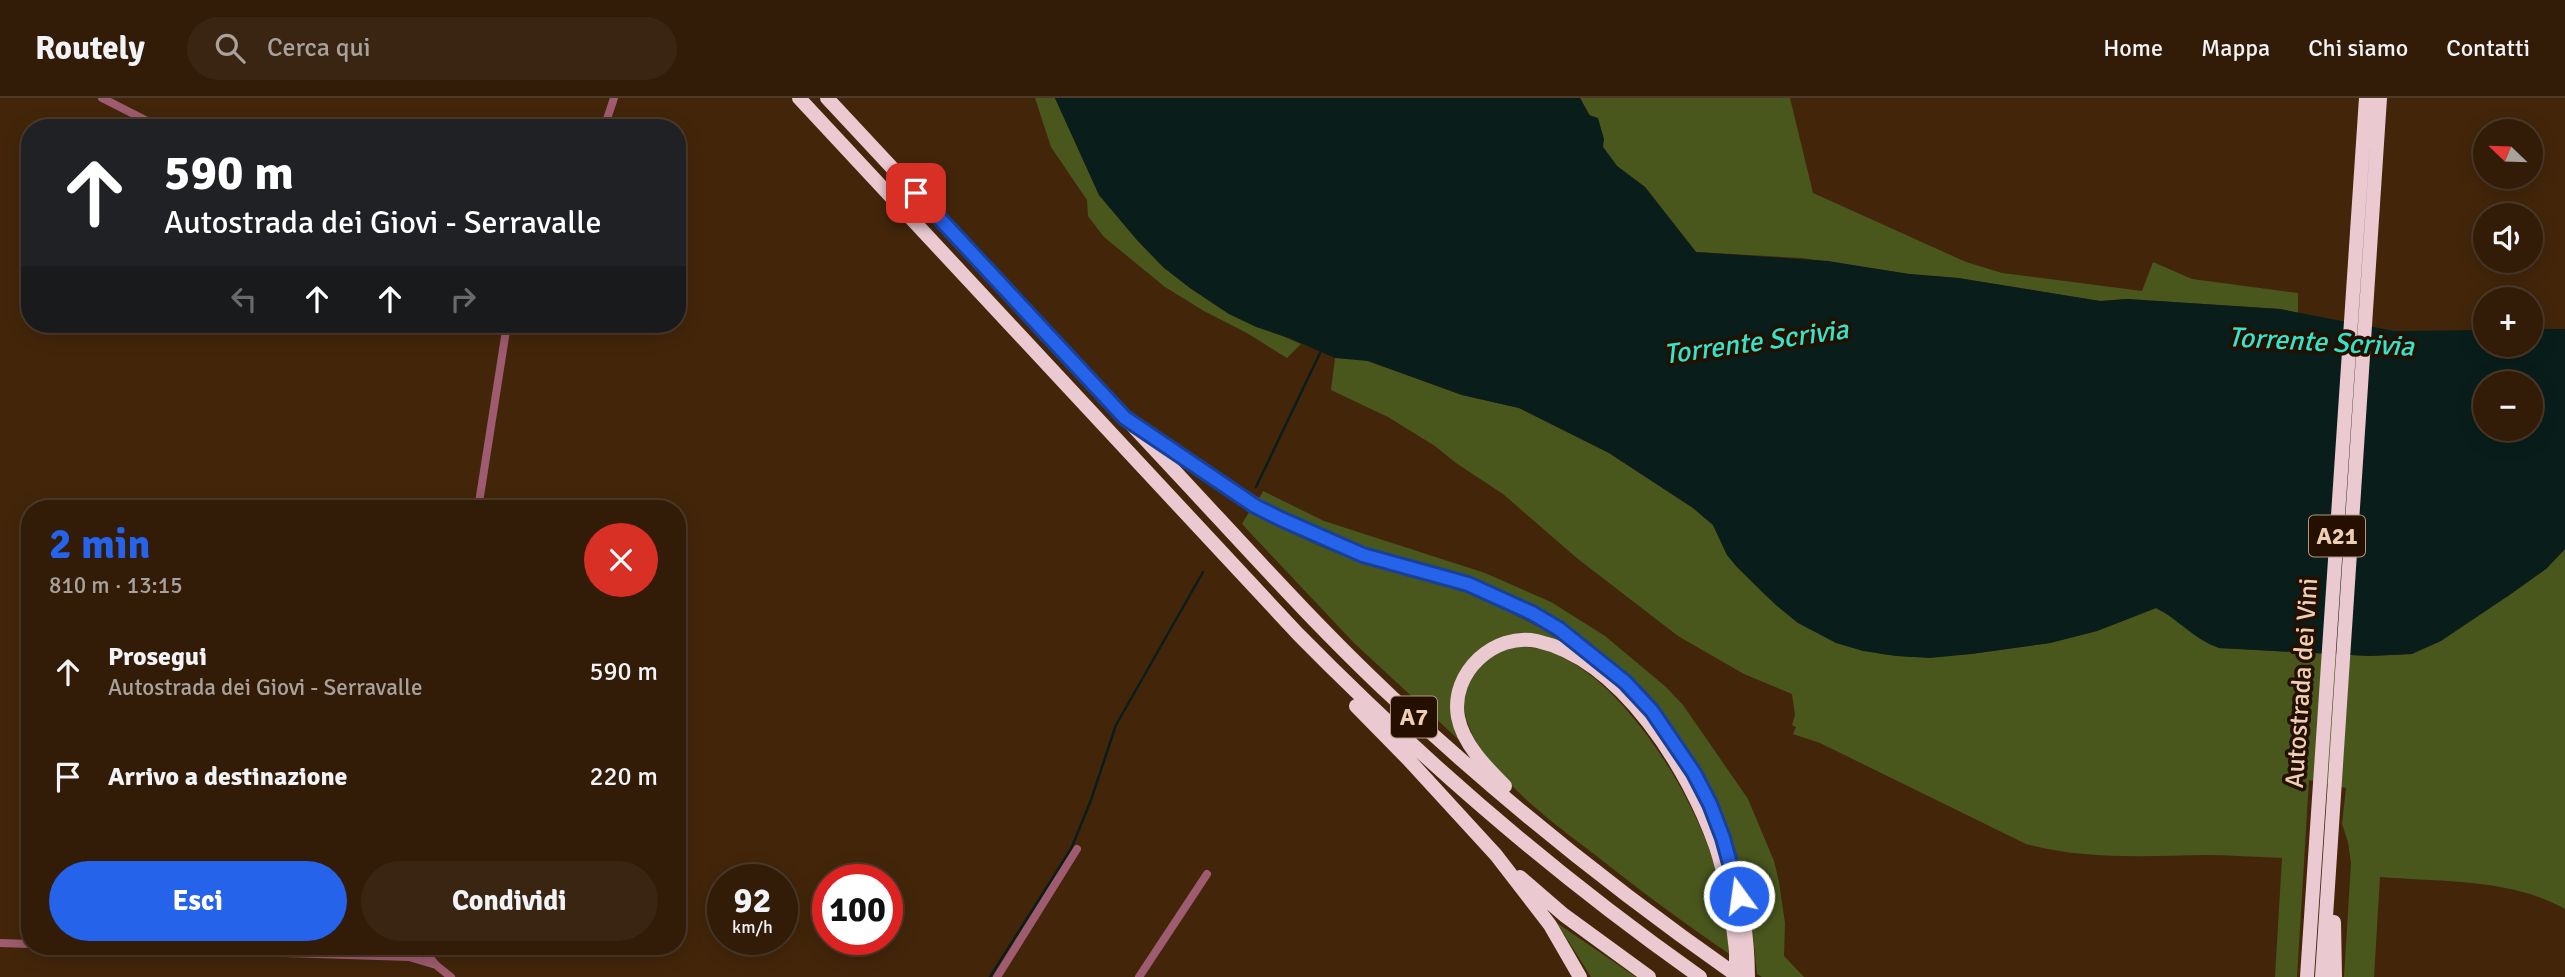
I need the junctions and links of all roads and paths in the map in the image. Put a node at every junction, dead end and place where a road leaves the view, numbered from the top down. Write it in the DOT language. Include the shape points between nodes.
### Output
graph roads {
  1 [pos="102,98"];
  2 [pos="614,98"];
  3 [pos="799,98"];
  4 [pos="827,98"];
  5 [pos="2366,98"];
  6 [pos="2380,98"];
  7 [pos="143,119"];
  8 [pos="607,119"];
  9 [pos="2362,263"];
  10 [pos="506,333"];
  11 [pos="1125,418"];
  12 [pos="479,500"];
  13 [pos="1298,634"];
  14 [pos="2326,810"];
  15 [pos="2331,842"];
  16 [pos="1077,849"];
  17 [pos="1573,854"];
  18 [pos="1496,855"];
  19 [pos="1207,874"];
  20 [pos="0,943"];
  21 [pos="21,944"];
  22 [pos="1741,950"];
  23 [pos="348,955"];
  24 [pos="428,955"];
  25 [pos="436,965"];
  26 [pos="452,977"];
  27 [pos="997,977"];
  28 [pos="1139,977"];
  29 [pos="1580,977"];
  30 [pos="1649,977"];
  31 [pos="1700,977"];
  32 [pos="1738,977"];
  33 [pos="1748,977"];
  34 [pos="2307,977"];
  35 [pos="2322,977"];
  36 [pos="2335,977"];
  1 -- 7 [label="street"];
  2 -- 8 [label="street"];
  3 -- 13 [label="highway, A7"];
  4 -- 11 [label="highway, A7"];
  5 -- 9 [label="highway, Autostrada dei Vini / A21"];
  6 -- 9 [label="highway, Autostrada dei Vini / A21"];
  9 -- 14 [label="highway, Autostrada dei Vini / A21"];
  10 -- 12 [label="street"];
  11 -- 17 [label="highway, A7" via="1347,653 1455,755"];
  11 -- 22 [label="highway" via="1281,519 1363,555 1468,584 1532,613 1625,682 1678,746 1710,804 1735,877"];
  13 -- 18 [label="highway" via="1346,695"];
  13 -- 31 [label="highway, A7" via="1364,701 1497,820"];
  14 -- 15 [label="highway, Autostrada dei Vini / A21"];
  14 -- 34 [label="highway, Autostrada dei Vini / A21"];
  15 -- 35 [label="highway, Autostrada dei Vini / A21"];
  15 -- 36 [label="highway"];
  16 -- 27 [label="street"];
  17 -- 22 [label="highway" via="1485,766 1458,717 1458,694 1467,673 1485,654 1507,643 1536,641 1577,658 1626,697 1667,749 1686,779 1716,847"];
  17 -- 32 [label="highway, A7"];
  18 -- 29 [label="highway" via="1550,925"];
  18 -- 30 [label="highway" via="1564,915"];
  19 -- 28 [label="street"];
  20 -- 21 [label="street"];
  22 -- 32 [label="highway, bridge"];
  22 -- 33 [label="highway"];
  23 -- 25 [label="street" via="409,957"];
  24 -- 25 [label="street"];
  25 -- 26 [label="street"];
}
